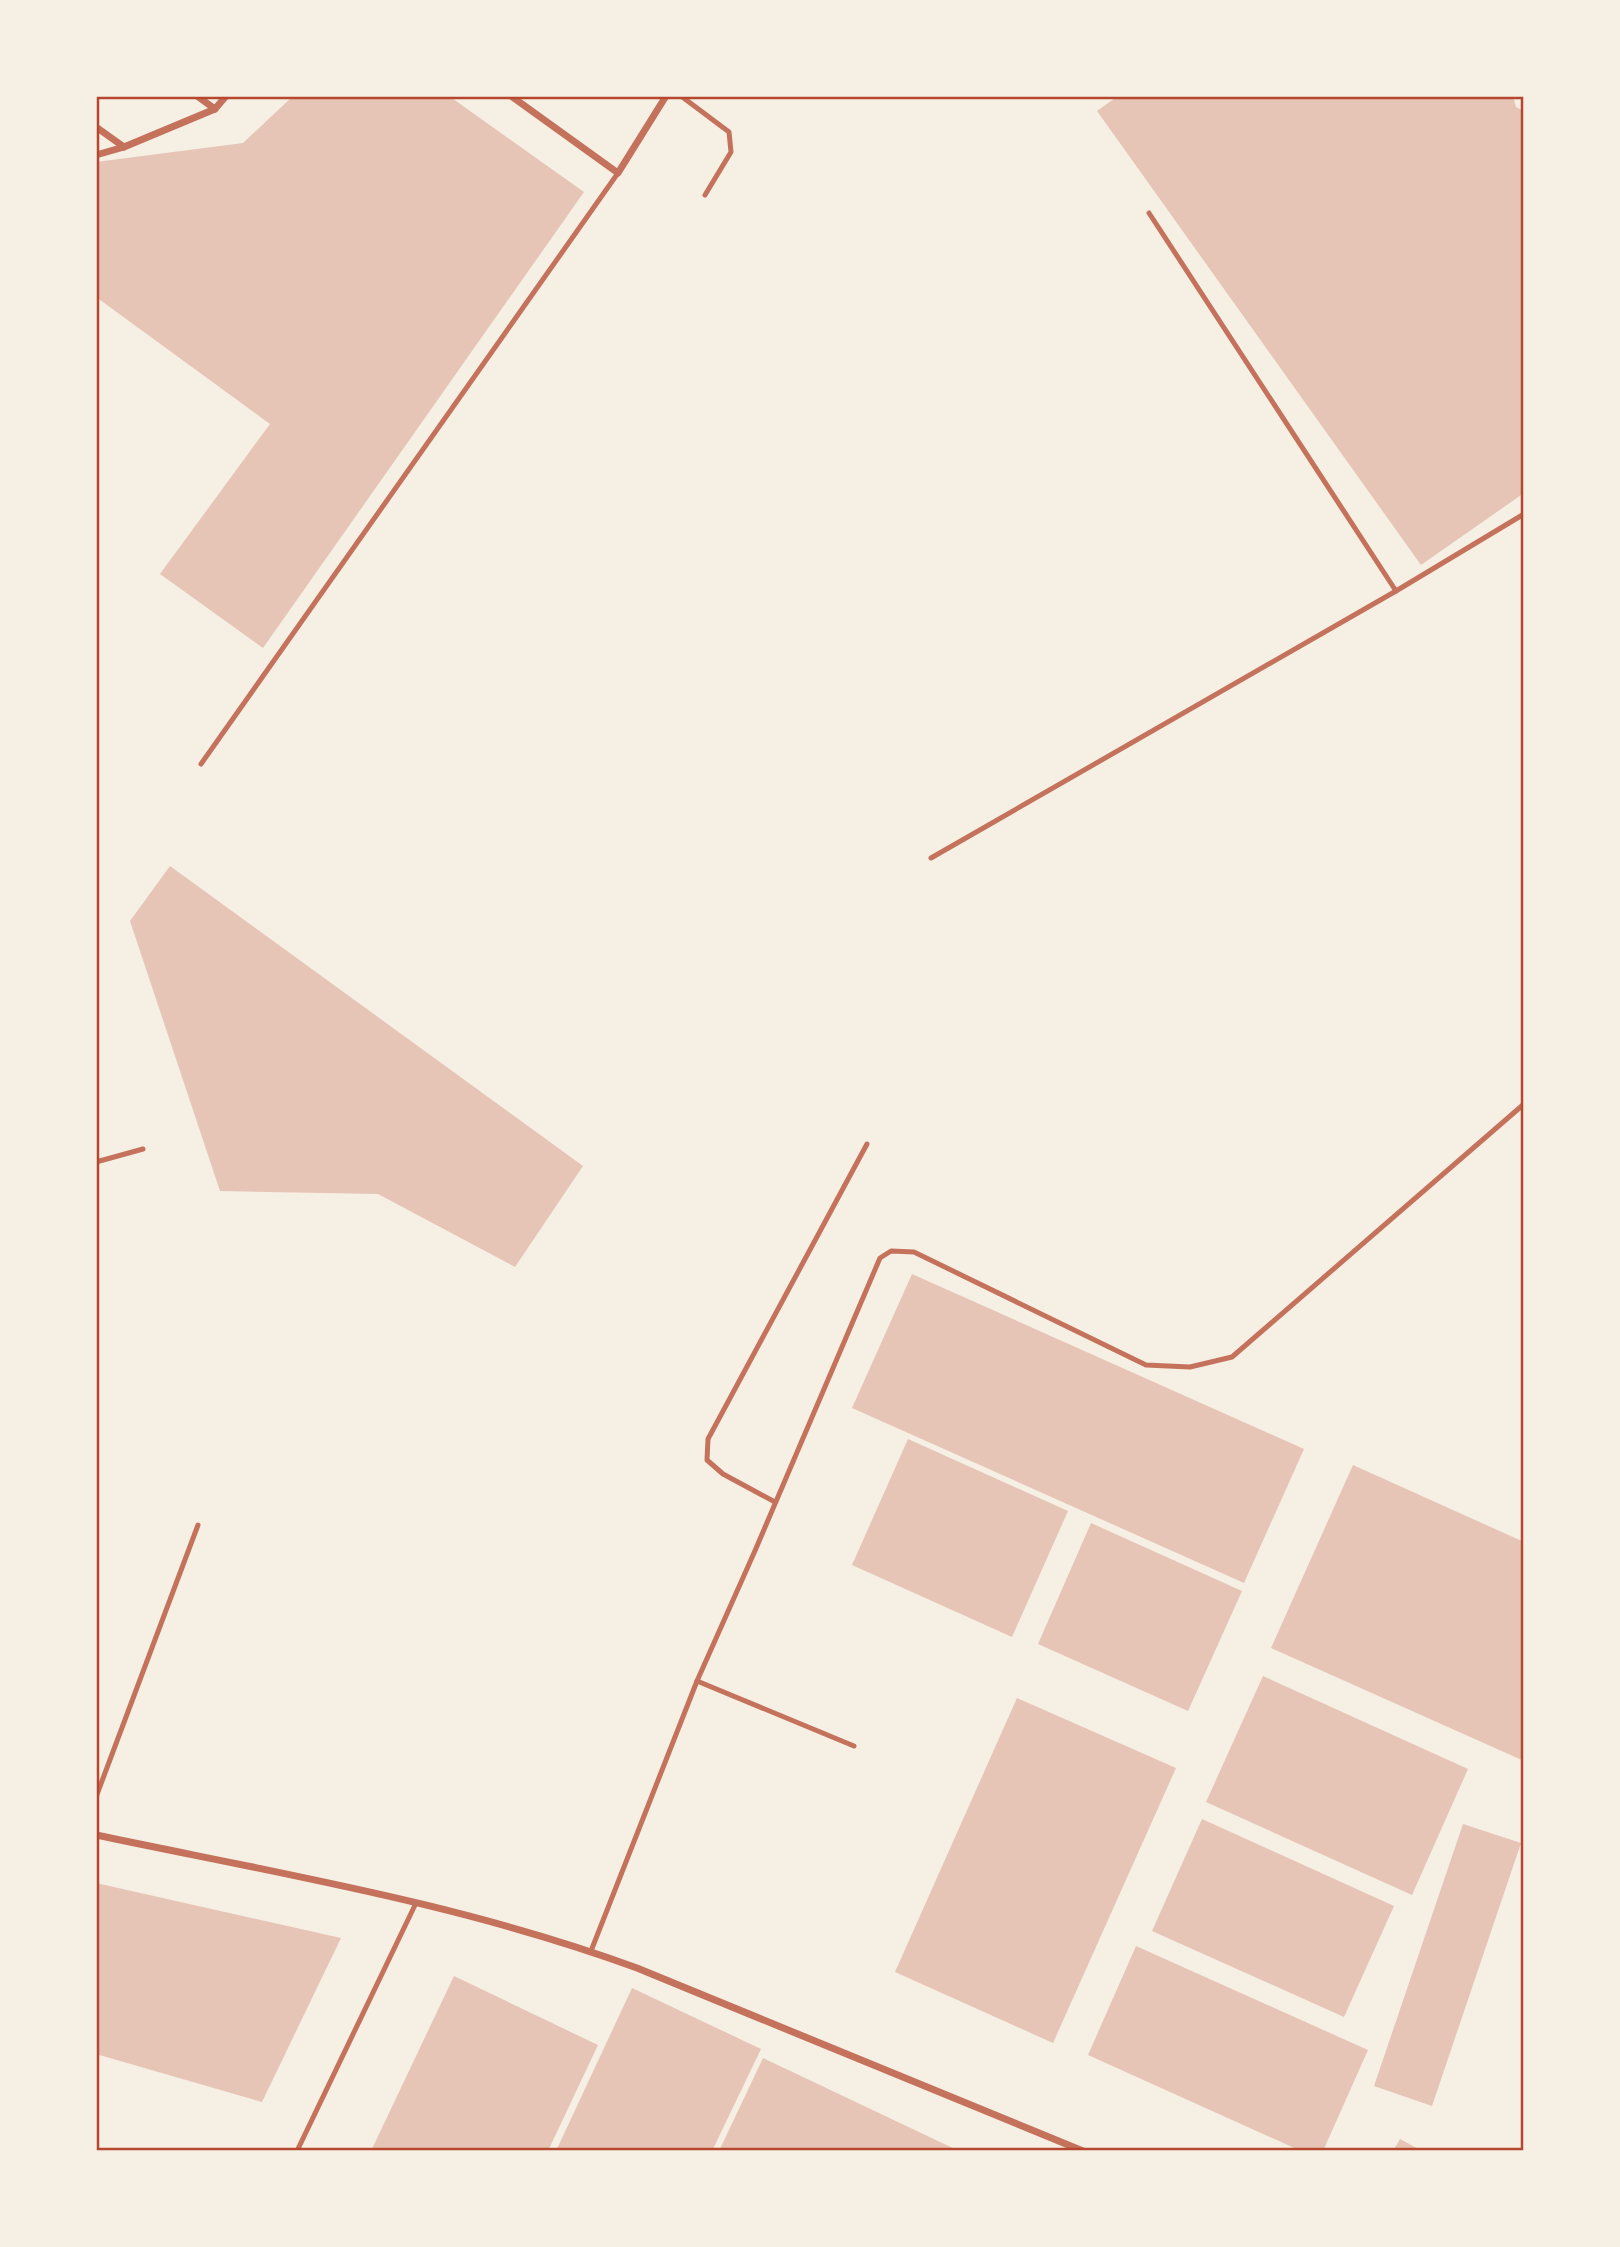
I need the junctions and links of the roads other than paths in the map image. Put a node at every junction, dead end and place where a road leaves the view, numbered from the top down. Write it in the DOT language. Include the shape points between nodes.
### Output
graph roads {
  1 [pos="197,96"];
  2 [pos="226,96"];
  3 [pos="511,96"];
  4 [pos="666,96"];
  5 [pos="681,96"];
  6 [pos="215,109"];
  7 [pos="96,127"];
  8 [pos="124,147"];
  9 [pos="96,155"];
  10 [pos="618,173"];
  11 [pos="705,195"];
  12 [pos="1149,213"];
  13 [pos="1524,514"];
  14 [pos="1396,591"];
  15 [pos="201,764"];
  16 [pos="931,858"];
  17 [pos="1524,1104"];
  18 [pos="867,1144"];
  19 [pos="142,1149"];
  20 [pos="96,1161"];
  21 [pos="775,1502"];
  22 [pos="198,1525"];
  23 [pos="697,1681"];
  24 [pos="854,1745"];
  25 [pos="96,1797"];
  26 [pos="96,1835"];
  27 [pos="416,1903"];
  28 [pos="591,1951"];
  29 [pos="297,2151"];
  30 [pos="1083,2151"];
  1 -- 6 [label="street"];
  2 -- 6 [label="street"];
  3 -- 10 [label="street"];
  4 -- 10 [label="street"];
  5 -- 11 [label="lane" via="729,132 731,152"];
  6 -- 8 [label="street"];
  7 -- 8 [label="street"];
  8 -- 9 [label="street"];
  10 -- 15 [label="lane"];
  12 -- 14 [label="lane"];
  13 -- 14 [label="lane"];
  14 -- 16 [label="lane"];
  17 -- 21 [label="lane" via="1232,1357 1190,1367 1146,1365 914,1252 891,1251 880,1258"];
  18 -- 21 [label="lane" via="708,1439 708,1460 723,1474"];
  19 -- 20 [label="lane"];
  21 -- 23 [label="lane"];
  22 -- 25 [label="lane"];
  23 -- 24 [label="lane"];
  23 -- 28 [label="lane"];
  26 -- 27 [label="street"];
  27 -- 28 [label="street"];
  27 -- 29 [label="lane"];
  28 -- 30 [label="street"];
}
